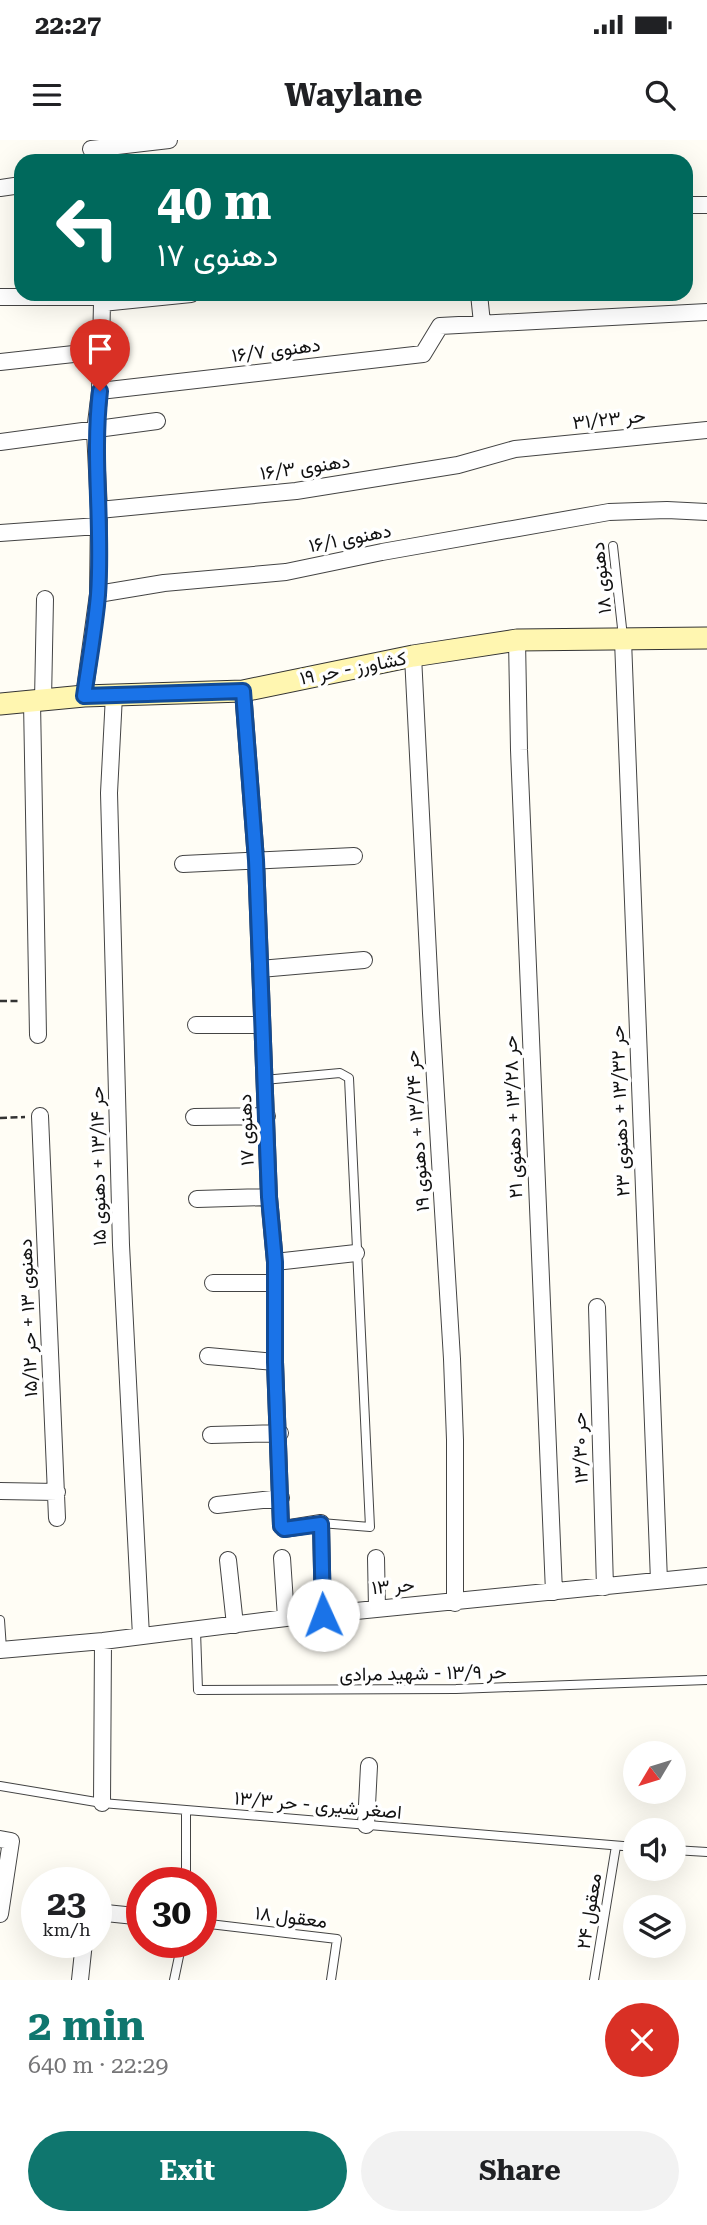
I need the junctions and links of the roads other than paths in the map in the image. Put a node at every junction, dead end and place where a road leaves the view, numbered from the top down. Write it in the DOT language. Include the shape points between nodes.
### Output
graph roads {
  1 [pos="169,140"];
  2 [pos="91,150"];
  3 [pos="101,301"];
  4 [pos="480,301"];
  5 [pos="707,312"];
  6 [pos="482,323"];
  7 [pos="101,351"];
  8 [pos="0,362"];
  9 [pos="100,391"];
  10 [pos="157,421"];
  11 [pos="95,430"];
  12 [pos="707,430"];
  13 [pos="0,442"];
  14 [pos="514,449"];
  15 [pos="707,512"];
  16 [pos="99,518"];
  17 [pos="0,533"];
  18 [pos="613,546"];
  19 [pos="98,594"];
  20 [pos="44,599"];
  21 [pos="707,638"];
  22 [pos="623,639"];
  23 [pos="517,640"];
  24 [pos="413,656"];
  25 [pos="243,691"];
  26 [pos="114,695"];
  27 [pos="84,696"];
  28 [pos="38,701"];
  29 [pos="0,704"];
  30 [pos="354,856"];
  31 [pos="256,860"];
  32 [pos="183,864"];
  33 [pos="364,960"];
  34 [pos="260,969"];
  35 [pos="196,1025"];
  36 [pos="262,1025"];
  37 [pos="38,1035"];
  38 [pos="264,1080"];
  39 [pos="40,1116"];
  40 [pos="267,1116"];
  41 [pos="194,1117"];
  42 [pos="269,1197"];
  43 [pos="197,1199"];
  44 [pos="356,1253"];
  45 [pos="275,1262"];
  46 [pos="213,1283"];
  47 [pos="275,1283"];
  48 [pos="597,1307"];
  49 [pos="208,1356"];
  50 [pos="275,1362"];
  51 [pos="280,1433"];
  52 [pos="211,1435"];
  53 [pos="0,1491"];
  54 [pos="57,1492"];
  55 [pos="281,1498"];
  56 [pos="217,1505"];
  57 [pos="57,1518"];
  58 [pos="321,1524"];
  59 [pos="282,1558"];
  60 [pos="376,1558"];
  61 [pos="228,1560"];
  62 [pos="707,1576"];
  63 [pos="659,1581"];
  64 [pos="605,1587"];
  65 [pos="554,1592"];
  66 [pos="455,1603"];
  67 [pos="377,1608"];
  68 [pos="323,1615"];
  69 [pos="286,1618"];
  70 [pos="0,1620"];
  71 [pos="235,1625"];
  72 [pos="196,1631"];
  73 [pos="141,1636"];
  74 [pos="103,1641"];
  75 [pos="1,1650"];
  76 [pos="707,1680"];
  77 [pos="369,1766"];
  78 [pos="0,1786"];
  79 [pos="102,1803"];
  80 [pos="186,1811"];
  81 [pos="366,1825"];
  82 [pos="0,1839"];
  83 [pos="616,1846"];
  84 [pos="623,1846"];
  85 [pos="686,1851"];
  86 [pos="707,1852"];
  87 [pos="186,1867"];
  88 [pos="0,1914"];
  89 [pos="217,1925"];
  90 [pos="82,1958"];
  91 [pos="179,1958"];
  92 [pos="80,1980"];
  93 [pos="174,1980"];
  94 [pos="331,1980"];
  95 [pos="594,1980"];
  1 -- 2 [label="street"];
  3 -- 7 [label="street"];
  4 -- 6 [label="street"];
  5 -- 6 [label="street"];
  6 -- 9 [label="street, دهنوی ۱۶/۷" via="440,326 423,354"];
  7 -- 8 [label="street"];
  7 -- 9 [label="street"];
  9 -- 11 [label="street"];
  10 -- 11 [label="street"];
  11 -- 13 [label="street"];
  11 -- 16 [label="street"];
  12 -- 14 [label="street, حر ۳۱/۲۳"];
  14 -- 16 [label="street, دهنوی ۱۶/۳" via="458,465"];
  15 -- 19 [label="street, دهنوی ۱۶/۱" via="609,512 286,572"];
  16 -- 17 [label="street, دهنوی ۱۶/۳"];
  16 -- 19 [label="street"];
  18 -- 22 [label="lane, دهنوی ۱۸"];
  19 -- 27 [label="street"];
  20 -- 28 [label="street"];
  21 -- 22 [label="street, کشاورز - حر ۱۹"];
  22 -- 23 [label="street, کشاورز - حر ۱۹"];
  22 -- 63 [label="street, حر ۱۳/۳۲ + دهنوی ۲۳"];
  23 -- 24 [label="street, کشاورز - حر ۱۹"];
  23 -- 65 [label="street, حر ۱۳/۲۸ + دهنوی ۲۱"];
  24 -- 25 [label="street, کشاورز - حر ۱۹"];
  24 -- 66 [label="street, حر ۱۳/۲۴ + دهنوی ۱۹" via="452,1359"];
  25 -- 26 [label="street, کشاورز - حر ۱۹"];
  25 -- 31 [label="street, دهنوی ۱۷"];
  26 -- 27 [label="street, کشاورز - حر ۱۹"];
  26 -- 73 [label="street, حر ۱۳/۱۴ + دهنوی ۱۵" via="109,793 121,1245"];
  27 -- 28 [label="street, کشاورز - حر ۱۹"];
  28 -- 29 [label="street, کشاورز - حر ۱۹"];
  28 -- 37 [label="street"];
  30 -- 31 [label="street"];
  31 -- 32 [label="street"];
  31 -- 34 [label="street, دهنوی ۱۷"];
  33 -- 34 [label="street"];
  34 -- 36 [label="street, دهنوی ۱۷"];
  35 -- 36 [label="street"];
  36 -- 38 [label="street, دهنوی ۱۷"];
  38 -- 40 [label="street, دهنوی ۱۷"];
  38 -- 44 [label="lane" via="340,1073 349,1078"];
  39 -- 54 [label="street, دهنوی ۱۳ + حر ۱۵/۱۲"];
  40 -- 41 [label="street"];
  40 -- 42 [label="street, دهنوی ۱۷"];
  42 -- 43 [label="street"];
  42 -- 45 [label="street, دهنوی ۱۷"];
  44 -- 45 [label="street"];
  44 -- 58 [label="lane" via="370,1527"];
  45 -- 47 [label="street, دهنوی ۱۷"];
  46 -- 47 [label="street"];
  47 -- 50 [label="street, دهنوی ۱۷"];
  48 -- 64 [label="street, حر ۱۳/۳۰"];
  49 -- 50 [label="street"];
  50 -- 51 [label="street, دهنوی ۱۷"];
  51 -- 52 [label="street"];
  51 -- 55 [label="street, دهنوی ۱۷"];
  53 -- 54 [label="street"];
  54 -- 57 [label="street, دهنوی ۱۳ + حر ۱۵/۱۲"];
  55 -- 56 [label="street"];
  55 -- 58 [label="street, دهنوی ۱۷" via="284,1529"];
  58 -- 68 [label="street"];
  59 -- 69 [label="street"];
  60 -- 67 [label="street"];
  61 -- 71 [label="street"];
  62 -- 63 [label="street, حر ۱۳"];
  63 -- 64 [label="street, حر ۱۳"];
  64 -- 65 [label="street, حر ۱۳"];
  65 -- 66 [label="street, حر ۱۳"];
  66 -- 67 [label="street, حر ۱۳"];
  67 -- 68 [label="street, حر ۱۳"];
  68 -- 69 [label="street, حر ۱۳"];
  69 -- 71 [label="street, حر ۱۳"];
  70 -- 75 [label="lane"];
  71 -- 72 [label="street, حر ۱۳"];
  72 -- 73 [label="street, حر ۱۳"];
  72 -- 76 [label="lane, حر ۱۳/۹ - شهید مرادی" via="198,1690 456,1689"];
  73 -- 74 [label="street, حر ۱۳"];
  74 -- 75 [label="street, حر ۱۳"];
  74 -- 79 [label="street"];
  77 -- 81 [label="street"];
  78 -- 79 [label="lane, اصغر شیری - حر ۱۳/۳"];
  79 -- 80 [label="lane, اصغر شیری - حر ۱۳/۳"];
  80 -- 81 [label="lane, اصغر شیری - حر ۱۳/۳"];
  80 -- 87 [label="lane"];
  81 -- 83 [label="lane, اصغر شیری - حر ۱۳/۳"];
  82 -- 88 [label="street" via="11,1841"];
  83 -- 84 [label="lane, اصغر شیری - حر ۱۳/۳"];
  83 -- 95 [label="lane, معقول ۲۴"];
  85 -- 86 [label="lane"];
  89 -- 94 [label="lane, معقول ۱۸" via="337,1939"];
  90 -- 92 [label="street"];
  91 -- 93 [label="lane"];
}
